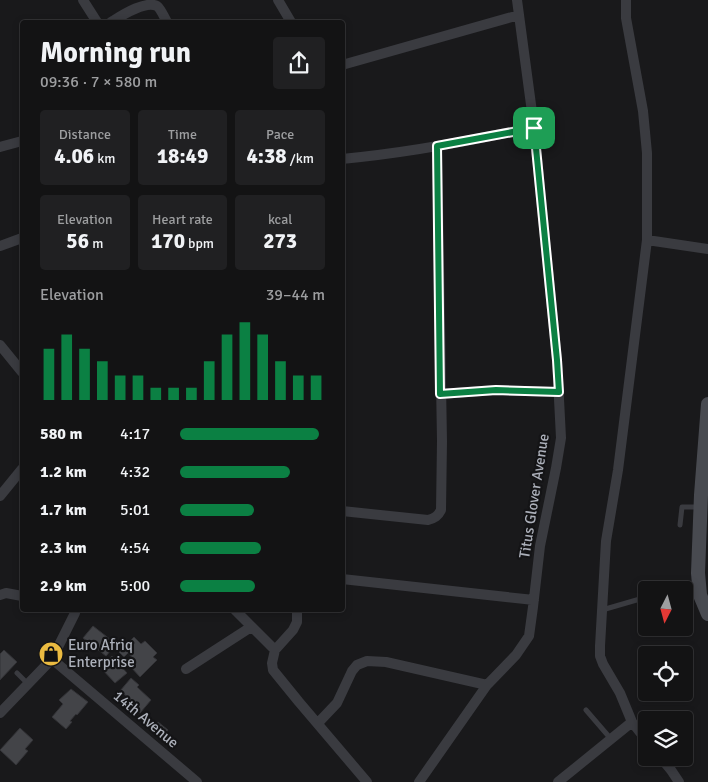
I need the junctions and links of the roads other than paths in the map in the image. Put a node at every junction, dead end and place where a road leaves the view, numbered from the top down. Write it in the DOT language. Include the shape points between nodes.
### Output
graph roads {
  1 [pos="83,0"];
  2 [pos="278,0"];
  3 [pos="517,0"];
  4 [pos="626,0"];
  5 [pos="519,15"];
  6 [pos="96,20"];
  7 [pos="115,20"];
  8 [pos="166,20"];
  9 [pos="290,20"];
  10 [pos="345,64"];
  11 [pos="534,128"];
  12 [pos="20,142"];
  13 [pos="437,146"];
  14 [pos="0,147"];
  15 [pos="345,159"];
  16 [pos="20,239"];
  17 [pos="647,240"];
  18 [pos="0,246"];
  19 [pos="708,249"];
  20 [pos="0,345"];
  21 [pos="20,370"];
  22 [pos="559,392"];
  23 [pos="440,394"];
  24 [pos="708,404"];
  25 [pos="20,471"];
  26 [pos="0,496"];
  27 [pos="703,509"];
  28 [pos="345,511"];
  29 [pos="680,525"];
  30 [pos="345,579"];
  31 [pos="0,595"];
  32 [pos="20,595"];
  33 [pos="534,600"];
  34 [pos="638,600"];
  35 [pos="602,610"];
  36 [pos="73,612"];
  37 [pos="237,612"];
  38 [pos="297,612"];
  39 [pos="708,614"];
  40 [pos="250,627"];
  41 [pos="275,650"];
  42 [pos="52,659"];
  43 [pos="186,669"];
  44 [pos="17,672"];
  45 [pos="28,684"];
  46 [pos="487,685"];
  47 [pos="586,710"];
  48 [pos="0,712"];
  49 [pos="632,722"];
  50 [pos="318,723"];
  51 [pos="638,730"];
  52 [pos="611,739"];
  53 [pos="668,766"];
  54 [pos="197,782"];
  55 [pos="366,782"];
  56 [pos="418,782"];
  57 [pos="558,782"];
  58 [pos="679,782"];
  1 -- 6 [label="street"];
  2 -- 9 [label="street"];
  3 -- 5 [label="street, Titus Glover Avenue"];
  4 -- 17 [label="street" via="647,153"];
  5 -- 10 [label="street"];
  5 -- 11 [label="street, Titus Glover Avenue"];
  7 -- 8 [label="street" via="151,3 158,6"];
  11 -- 13 [label="street"];
  11 -- 22 [label="street, Titus Glover Avenue"];
  12 -- 14 [label="street"];
  13 -- 15 [label="street"];
  13 -- 23 [label="street"];
  16 -- 18 [label="street"];
  17 -- 19 [label="street"];
  17 -- 35 [label="street" via="606,541"];
  20 -- 21 [label="street"];
  22 -- 23 [label="street" via="496,390"];
  22 -- 33 [label="street, Titus Glover Avenue" via="561,438 540,546"];
  23 -- 28 [label="street" via="441,510 438,515 428,520"];
  24 -- 27 [label="street"];
  25 -- 26 [label="street"];
  27 -- 29 [label="lane" via="682,507"];
  27 -- 39 [label="street" via="698,586"];
  30 -- 33 [label="street"];
  31 -- 32 [label="street"];
  33 -- 46 [label="street, Titus Glover Avenue" via="529,636"];
  34 -- 35 [label="lane"];
  35 -- 49 [label="street" via="600,656"];
  36 -- 42 [label="street"];
  37 -- 40 [label="street"];
  38 -- 41 [label="street" via="293,630"];
  40 -- 41 [label="street"];
  40 -- 43 [label="street"];
  41 -- 50 [label="street" via="273,670"];
  42 -- 45 [label="street"];
  42 -- 54 [label="street, 14th Avenue"];
  44 -- 45 [label="lane"];
  45 -- 48 [label="street"];
  46 -- 50 [label="street" via="367,660 352,670 337,703"];
  46 -- 56 [label="street, Titus Glover Avenue"];
  47 -- 52 [label="lane"];
  49 -- 51 [label="street"];
  49 -- 52 [label="street"];
  50 -- 55 [label="street"];
  52 -- 57 [label="street"];
  53 -- 58 [label="street"];
}
